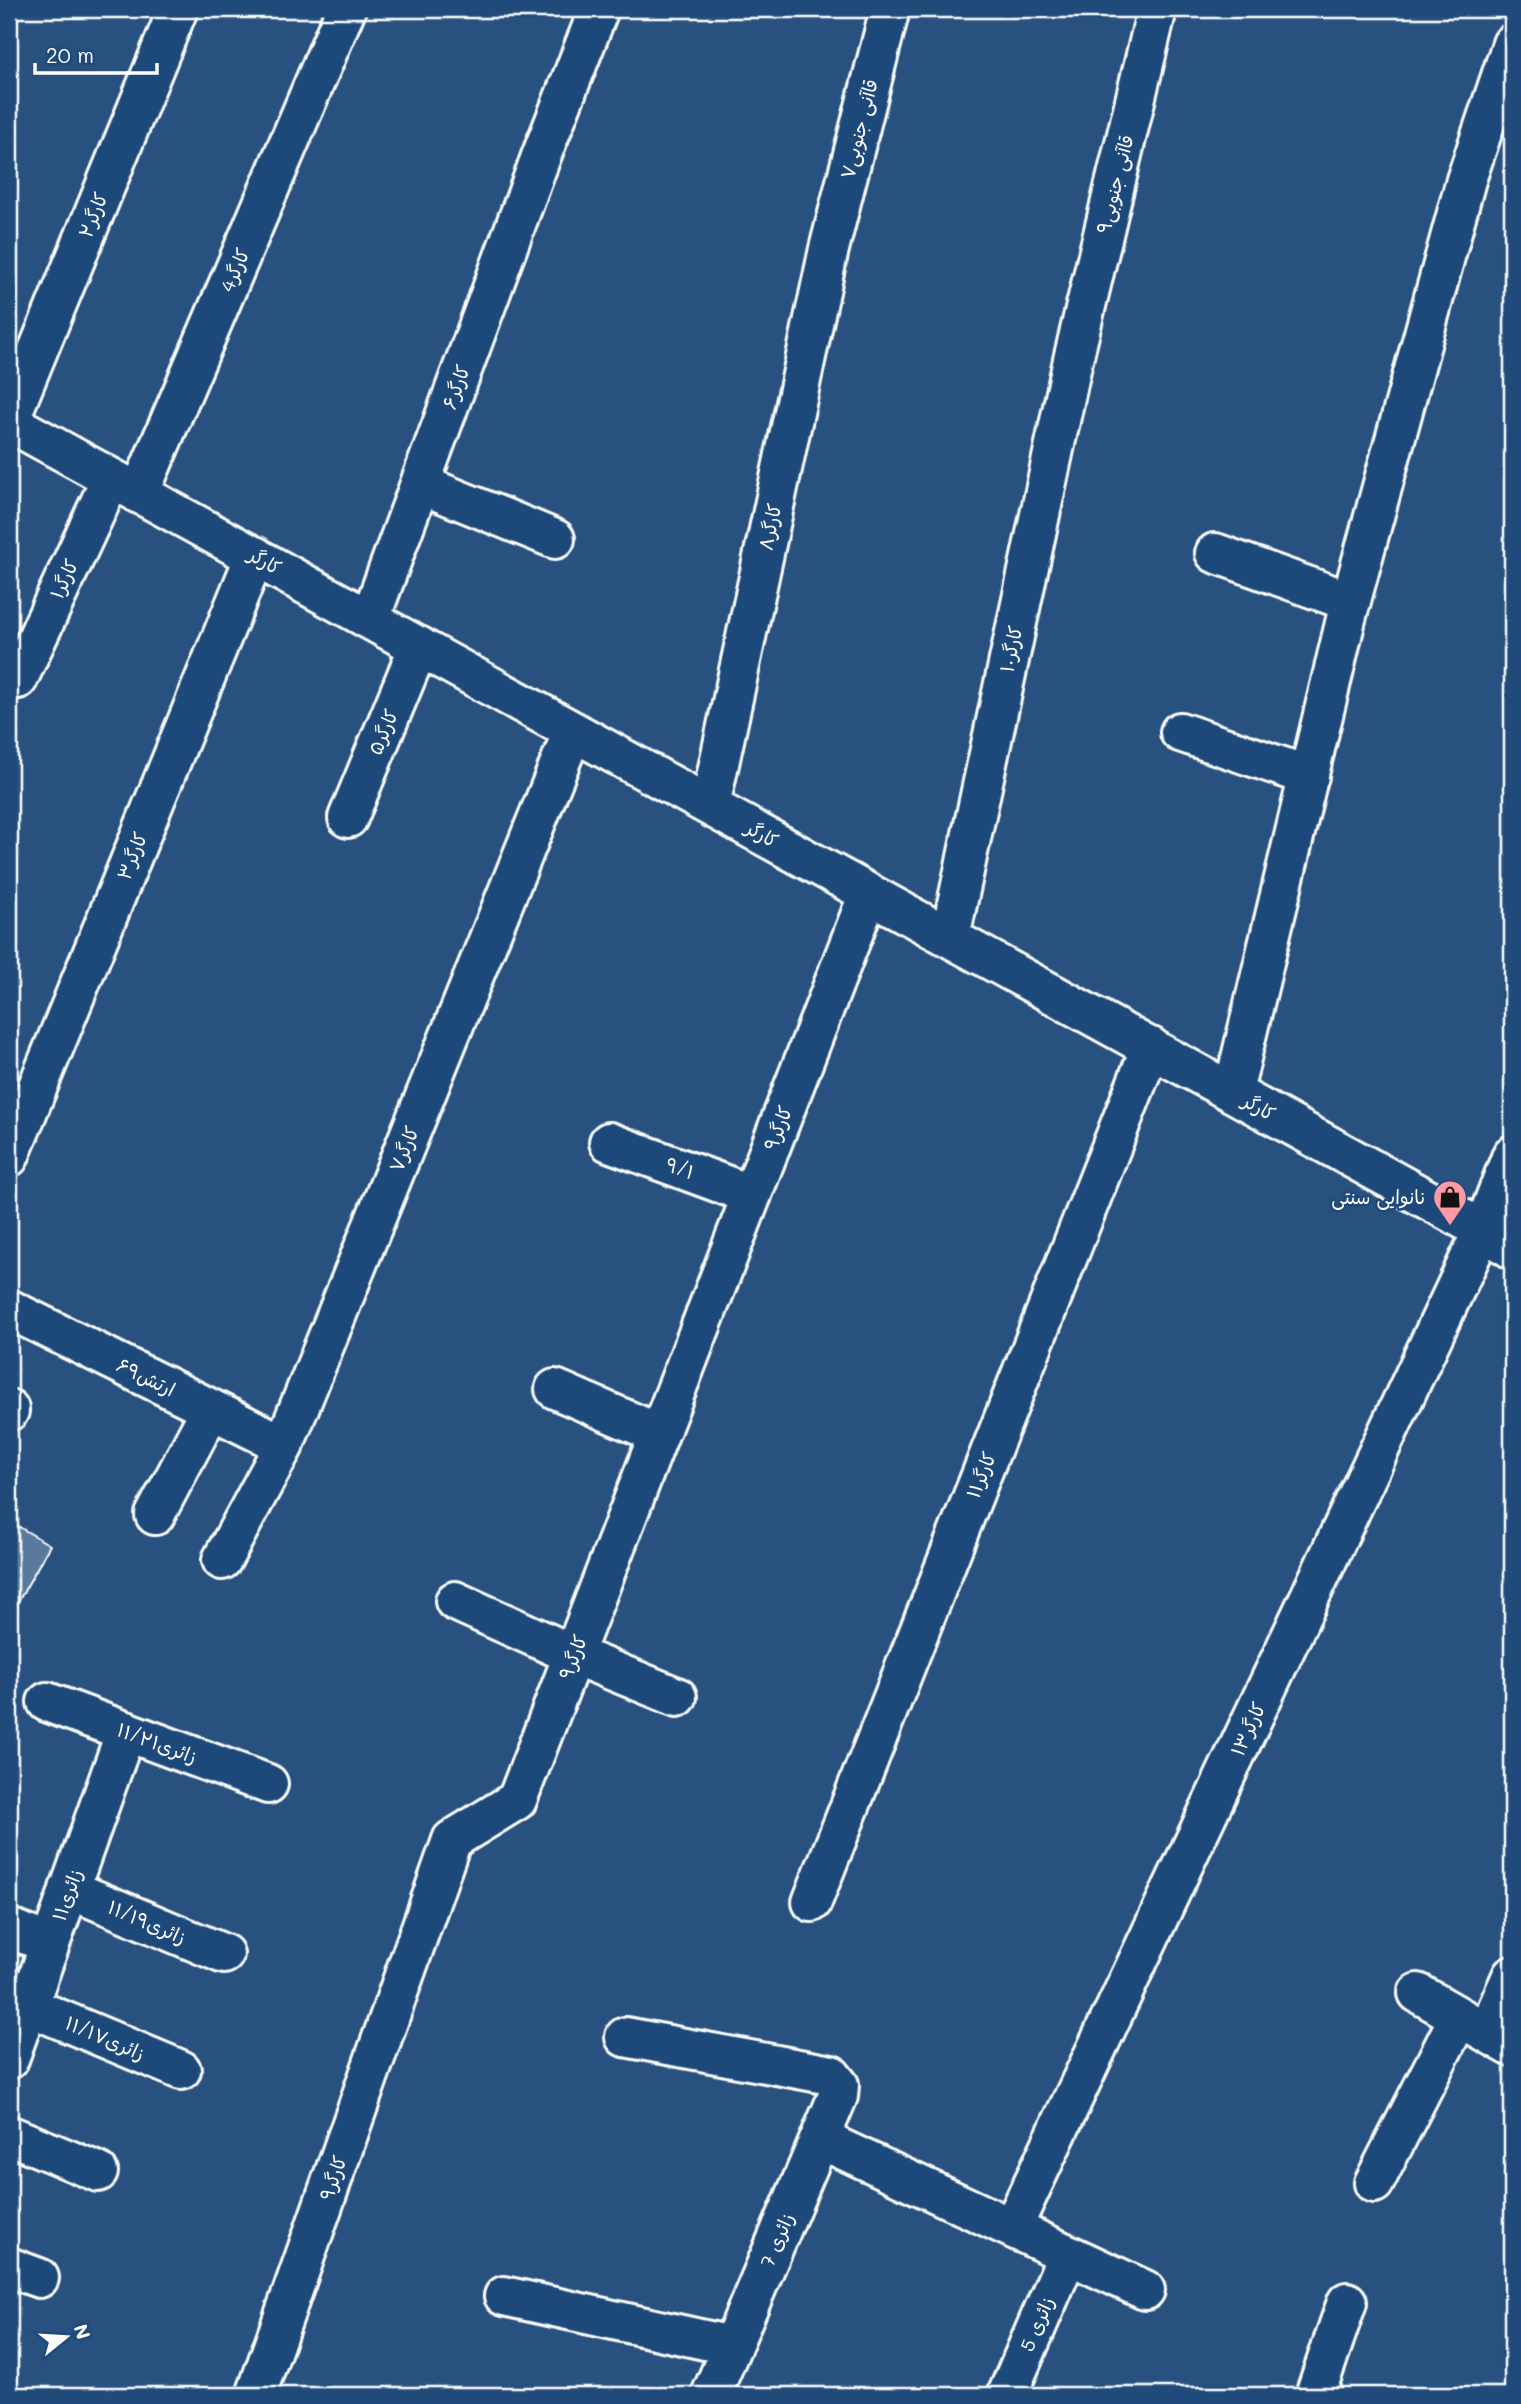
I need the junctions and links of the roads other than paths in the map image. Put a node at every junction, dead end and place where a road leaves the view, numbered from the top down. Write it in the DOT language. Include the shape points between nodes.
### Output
graph roads {
  1 [pos="178,9"];
  2 [pos="346,9"];
  3 [pos="599,9"];
  4 [pos="890,9"];
  5 [pos="1157,9"];
  6 [pos="1512,44"];
  7 [pos="829,249"];
  8 [pos="1073,360"];
  9 [pos="9,421"];
  10 [pos="420,484"];
  11 [pos="125,486"];
  12 [pos="555,539"];
  13 [pos="1215,553"];
  14 [pos="255,556"];
  15 [pos="1351,602"];
  16 [pos="370,619"];
  17 [pos="419,646"];
  18 [pos="18,679"];
  19 [pos="573,731"];
  20 [pos="1180,732"];
  21 [pos="1309,776"];
  22 [pos="710,806"];
  23 [pos="348,818"];
  24 [pos="869,893"];
  25 [pos="950,937"];
  26 [pos="1151,1048"];
  27 [pos="1233,1092"];
  28 [pos="609,1142"];
  29 [pos="1512,1155"];
  30 [pos="9,1157"];
  31 [pos="752,1195"];
  32 [pos="1498,1240"];
  33 [pos="9,1309"];
  34 [pos="555,1389"];
  35 [pos="211,1409"];
  36 [pos="659,1434"];
  37 [pos="284,1445"];
  38 [pos="155,1516"];
  39 [pos="222,1560"];
  40 [pos="455,1601"];
  41 [pos="573,1654"];
  42 [pos="677,1697"];
  43 [pos="47,1702"];
  44 [pos="126,1731"];
  45 [pos="268,1784"];
  46 [pos="69,1889"];
  47 [pos="812,1902"];
  48 [pos="9,1928"];
  49 [pos="50,1944"];
  50 [pos="224,1954"];
  51 [pos="1512,1976"];
  52 [pos="1418,1993"];
  53 [pos="29,2006"];
  54 [pos="1486,2032"];
  55 [pos="625,2037"];
  56 [pos="10,2050"];
  57 [pos="181,2070"];
  58 [pos="9,2134"];
  59 [pos="820,2139"];
  60 [pos="97,2172"];
  61 [pos="1374,2183"];
  62 [pos="1012,2228"];
  63 [pos="1068,2254"];
  64 [pos="1145,2290"];
  65 [pos="504,2296"];
  66 [pos="1347,2302"];
  67 [pos="732,2346"];
  68 [pos="256,2395"];
  69 [pos="711,2395"];
  70 [pos="1007,2395"];
  71 [pos="1315,2395"];
  1 -- 9 [label="street, کارگر۲"];
  2 -- 11 [label="street, 4کارگر"];
  3 -- 10 [label="street, کارگر۶"];
  4 -- 7 [label="street, قاآنی جنوبی۷"];
  5 -- 8 [label="street, قاآنی جنوبی۹"];
  6 -- 15 [label="street" via="1466,180"];
  7 -- 22 [label="street, کارگر۸"];
  8 -- 25 [label="street, کارگر۱۰"];
  9 -- 11 [label="street, کارگر"];
  10 -- 12 [label="street"];
  10 -- 16 [label="street, کارگر۶"];
  11 -- 14 [label="street, کارگر"];
  11 -- 18 [label="street, کارگر۱"];
  13 -- 15 [label="street"];
  14 -- 16 [label="street, کارگر"];
  14 -- 30 [label="street, کارگر۳"];
  15 -- 21 [label="street"];
  16 -- 17 [label="street, کارگر"];
  17 -- 19 [label="street, کارگر"];
  17 -- 23 [label="street, کارگر۵"];
  19 -- 22 [label="street, کارگر"];
  19 -- 37 [label="street, کارگر۷"];
  20 -- 21 [label="street"];
  21 -- 27 [label="street"];
  22 -- 24 [label="street, کارگر"];
  24 -- 25 [label="street, کارگر"];
  24 -- 31 [label="street, کارگر۹"];
  25 -- 26 [label="street, کارگر"];
  26 -- 27 [label="street, کارگر"];
  26 -- 47 [label="street, کارگر۱۱"];
  27 -- 32 [label="street, کارگر"];
  28 -- 31 [label="street, ۹/۱"];
  29 -- 32 [label="street, کارگر۱۳"];
  31 -- 36 [label="street, کارگر۹"];
  32 -- 62 [label="street, کارگر۱۳"];
  33 -- 35 [label="street, ارتش۶۹"];
  34 -- 36 [label="street"];
  35 -- 37 [label="street, ارتش۶۹"];
  35 -- 38 [label="street"];
  36 -- 41 [label="street, کارگر۹"];
  37 -- 39 [label="street, کارگر۷"];
  40 -- 41 [label="street"];
  41 -- 42 [label="street"];
  41 -- 68 [label="street, کارگر۹" via="517,1800 452,1840"];
  43 -- 44 [label="street, ۱۱/۲۱زائری"];
  44 -- 45 [label="street, ۱۱/۲۱زائری"];
  44 -- 46 [label="street, زائری۱۱"];
  46 -- 49 [label="street, زائری۱۱"];
  46 -- 50 [label="street, زائری۱۱/۱۹"];
  48 -- 49 [label="street"];
  49 -- 53 [label="street, زائری۱۱"];
  51 -- 54 [label="street"];
  52 -- 54 [label="street"];
  53 -- 56 [label="street, زائری۱۱"];
  53 -- 57 [label="street, زائری۱۱/۱۷"];
  54 -- 61 [label="street"];
  55 -- 59 [label="street, زائری 7" via="831,2075 839,2085 838,2096"];
  58 -- 60 [label="street"];
  59 -- 62 [label="street"];
  59 -- 67 [label="street, زائری 7"];
  62 -- 63 [label="street"];
  63 -- 64 [label="street"];
  63 -- 70 [label="street, 5 زائری"];
  65 -- 67 [label="street"];
  66 -- 71 [label="street"];
  67 -- 69 [label="street, زائری 7"];
}
